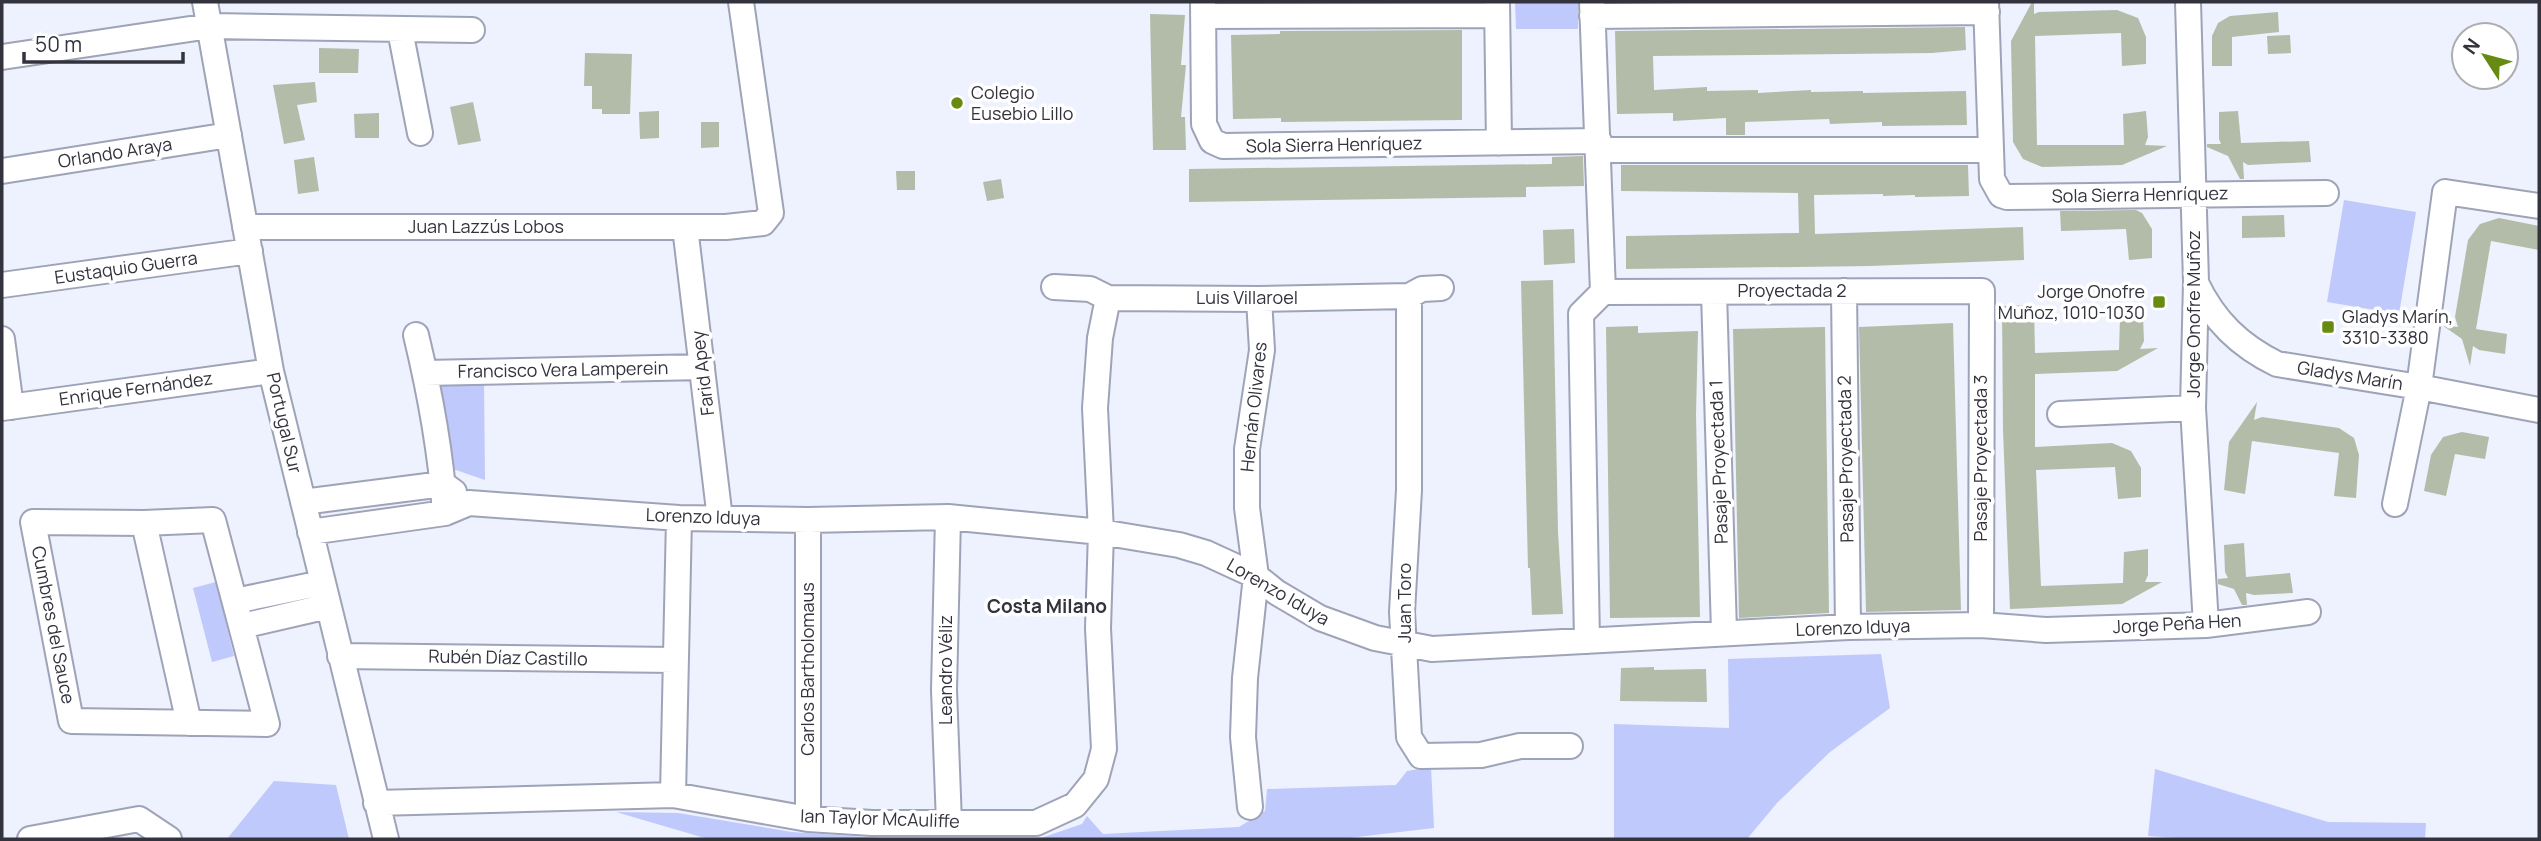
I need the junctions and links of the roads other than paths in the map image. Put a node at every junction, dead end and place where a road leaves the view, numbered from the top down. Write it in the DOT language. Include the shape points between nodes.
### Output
graph roads {
  1 [pos="205,2"];
  2 [pos="741,2"];
  3 [pos="2188,2"];
  4 [pos="1987,7"];
  5 [pos="1497,8"];
  6 [pos="1203,9"];
  7 [pos="1592,9"];
  8 [pos="210,26"];
  9 [pos="400,30"];
  10 [pos="472,30"];
  11 [pos="2,57"];
  12 [pos="421,134"];
  13 [pos="229,135"];
  14 [pos="1499,142"];
  15 [pos="1599,146"];
  16 [pos="1991,150"];
  17 [pos="2,171"];
  18 [pos="2326,193"];
  19 [pos="2193,194"];
  20 [pos="2539,206"];
  21 [pos="245,227"];
  22 [pos="685,227"];
  23 [pos="250,251"];
  24 [pos="2196,282"];
  25 [pos="2,285"];
  26 [pos="1054,287"];
  27 [pos="1441,288"];
  28 [pos="1844,291"];
  29 [pos="1982,291"];
  30 [pos="1603,292"];
  31 [pos="1714,292"];
  32 [pos="1409,296"];
  33 [pos="1108,298"];
  34 [pos="1259,299"];
  35 [pos="416,335"];
  36 [pos="2,339"];
  37 [pos="702,366"];
  38 [pos="271,371"];
  39 [pos="425,373"];
  40 [pos="2419,387"];
  41 [pos="6,407"];
  42 [pos="2193,408"];
  43 [pos="2539,410"];
  44 [pos="2060,414"];
  45 [pos="443,484"];
  46 [pos="303,502"];
  47 [pos="469,503"];
  48 [pos="2395,504"];
  49 [pos="445,513"];
  50 [pos="948,517"];
  51 [pos="678,518"];
  52 [pos="720,519"];
  53 [pos="808,520"];
  54 [pos="144,523"];
  55 [pos="310,532"];
  56 [pos="1101,532"];
  57 [pos="1256,576"];
  58 [pos="325,594"];
  59 [pos="235,601"];
  60 [pos="2308,612"];
  61 [pos="1981,625"];
  62 [pos="2206,625"];
  63 [pos="242,626"];
  64 [pos="1848,627"];
  65 [pos="2046,630"];
  66 [pos="1724,632"];
  67 [pos="1587,641"];
  68 [pos="1405,643"];
  69 [pos="340,656"];
  70 [pos="676,660"];
  71 [pos="189,723"];
  72 [pos="1570,746"];
  73 [pos="673,795"];
  74 [pos="376,803"];
  75 [pos="1250,807"];
  76 [pos="808,819"];
  77 [pos="949,823"];
  78 [pos="30,839"];
  79 [pos="169,839"];
  80 [pos="386,839"];
  1 -- 8 [label="street, Portugal Sur"];
  2 -- 22 [label="street, Juan Lazzús Lobos" via="771,213 763,223"];
  3 -- 19 [label="street, Jorge Onofre Muñoz"];
  4 -- 7 [label="street"];
  4 -- 16 [label="street, Sola Sierra Henríquez"];
  5 -- 6 [label="street"];
  5 -- 14 [label="street"];
  6 -- 14 [label="street, Sola Sierra Henríquez" via="1204,124 1212,141 1223,146"];
  7 -- 15 [label="street"];
  8 -- 9 [label="street"];
  8 -- 11 [label="street"];
  8 -- 13 [label="street, Portugal Sur"];
  9 -- 10 [label="street"];
  9 -- 12 [label="street"];
  13 -- 17 [label="street, Orlando Araya"];
  13 -- 21 [label="street, Portugal Sur"];
  14 -- 15 [label="street, Sola Sierra Henríquez"];
  15 -- 16 [label="street, Sola Sierra Henríquez"];
  15 -- 30 [label="street"];
  16 -- 19 [label="street, Sola Sierra Henríquez" via="1992,179 1997,191 2007,197"];
  18 -- 19 [label="street, Sola Sierra Henríquez"];
  19 -- 24 [label="street, Jorge Onofre Muñoz"];
  20 -- 40 [label="street" via="2445,192"];
  21 -- 22 [label="street, Juan Lazzús Lobos"];
  21 -- 23 [label="street, Portugal Sur"];
  22 -- 37 [label="street, Farid Apey"];
  23 -- 25 [label="street, Eustaquio Guerra"];
  23 -- 38 [label="street, Portugal Sur"];
  24 -- 40 [label="street, Gladys Marín" via="2228,332 2260,356 2277,364"];
  24 -- 42 [label="street, Jorge Onofre Muñoz"];
  26 -- 33 [label="street, Luis Villaroel" via="1090,289"];
  27 -- 32 [label="street, Luis Villaroel" via="1422,289"];
  28 -- 29 [label="street, Proyectada 2"];
  28 -- 31 [label="street, Proyectada 2"];
  28 -- 64 [label="street, Pasaje Proyectada 2"];
  29 -- 61 [label="street, Pasaje Proyectada 3"];
  30 -- 31 [label="street, Proyectada 2"];
  30 -- 67 [label="street" via="1581,314"];
  31 -- 66 [label="street, Pasaje Proyectada 1"];
  32 -- 34 [label="street, Luis Villaroel"];
  32 -- 68 [label="street, Juan Toro"];
  33 -- 34 [label="street, Luis Villaroel"];
  33 -- 56 [label="street, Ian Taylor McAuliffe" via="1095,408"];
  34 -- 57 [label="street, Hernán Olivares" via="1262,350 1247,449 1247,508"];
  35 -- 39 [label="street"];
  36 -- 41 [label="street"];
  37 -- 39 [label="street, Francisco Vera Lamperein"];
  37 -- 52 [label="street, Farid Apey"];
  38 -- 41 [label="street, Enrique Fernández"];
  38 -- 46 [label="street, Portugal Sur"];
  39 -- 45 [label="street"];
  40 -- 43 [label="street, Gladys Marín"];
  40 -- 48 [label="street"];
  42 -- 44 [label="street"];
  42 -- 62 [label="street, Jorge Onofre Muñoz"];
  45 -- 46 [label="street"];
  45 -- 47 [label="street"];
  45 -- 49 [label="street"];
  46 -- 55 [label="street, Portugal Sur"];
  47 -- 49 [label="street, Lorenzo Iduya"];
  47 -- 51 [label="street, Lorenzo Iduya"];
  49 -- 55 [label="street, Lorenzo Iduya"];
  50 -- 53 [label="street, Lorenzo Iduya"];
  50 -- 56 [label="street, Lorenzo Iduya"];
  50 -- 77 [label="street, Leandro Véliz" via="944,690"];
  51 -- 52 [label="street, Lorenzo Iduya"];
  51 -- 70 [label="street"];
  52 -- 53 [label="street, Lorenzo Iduya"];
  53 -- 76 [label="street, Carlos Bartholomaus"];
  54 -- 59 [label="street, Cumbres del Sauce" via="214,520"];
  54 -- 71 [label="street"];
  54 -- 71 [label="street, Cumbres del Sauce" via="33,522 71,721"];
  55 -- 58 [label="street, Portugal Sur"];
  56 -- 57 [label="street, Lorenzo Iduya" via="1179,545"];
  56 -- 77 [label="street, Ian Taylor McAuliffe" via="1098,628 1104,749 1096,779 1075,805 1036,823"];
  57 -- 68 [label="street, Lorenzo Iduya" via="1320,618"];
  57 -- 75 [label="street, Hernán Olivares" via="1243,737"];
  58 -- 59 [label="street"];
  58 -- 63 [label="street"];
  58 -- 69 [label="street, Portugal Sur"];
  59 -- 63 [label="street, Cumbres del Sauce"];
  60 -- 62 [label="street, Jorge Peña Hen"];
  61 -- 64 [label="street, Lorenzo Iduya"];
  61 -- 65 [label="street, Lorenzo Iduya"];
  62 -- 65 [label="street, Jorge Peña Hen"];
  63 -- 71 [label="street, Cumbres del Sauce" via="267,724"];
  64 -- 66 [label="street, Lorenzo Iduya"];
  66 -- 67 [label="street, Lorenzo Iduya"];
  67 -- 68 [label="street, Lorenzo Iduya" via="1432,649"];
  68 -- 72 [label="street, Juan Toro" via="1409,737 1421,756"];
  69 -- 70 [label="street, Rubén Díaz Castillo"];
  69 -- 74 [label="street, Portugal Sur"];
  70 -- 73 [label="street"];
  73 -- 74 [label="street, Ian Taylor McAuliffe"];
  73 -- 76 [label="street, Ian Taylor McAuliffe"];
  74 -- 80 [label="street, Portugal Sur"];
  76 -- 77 [label="street, Ian Taylor McAuliffe"];
  78 -- 79 [label="street" via="139,819"];
}
